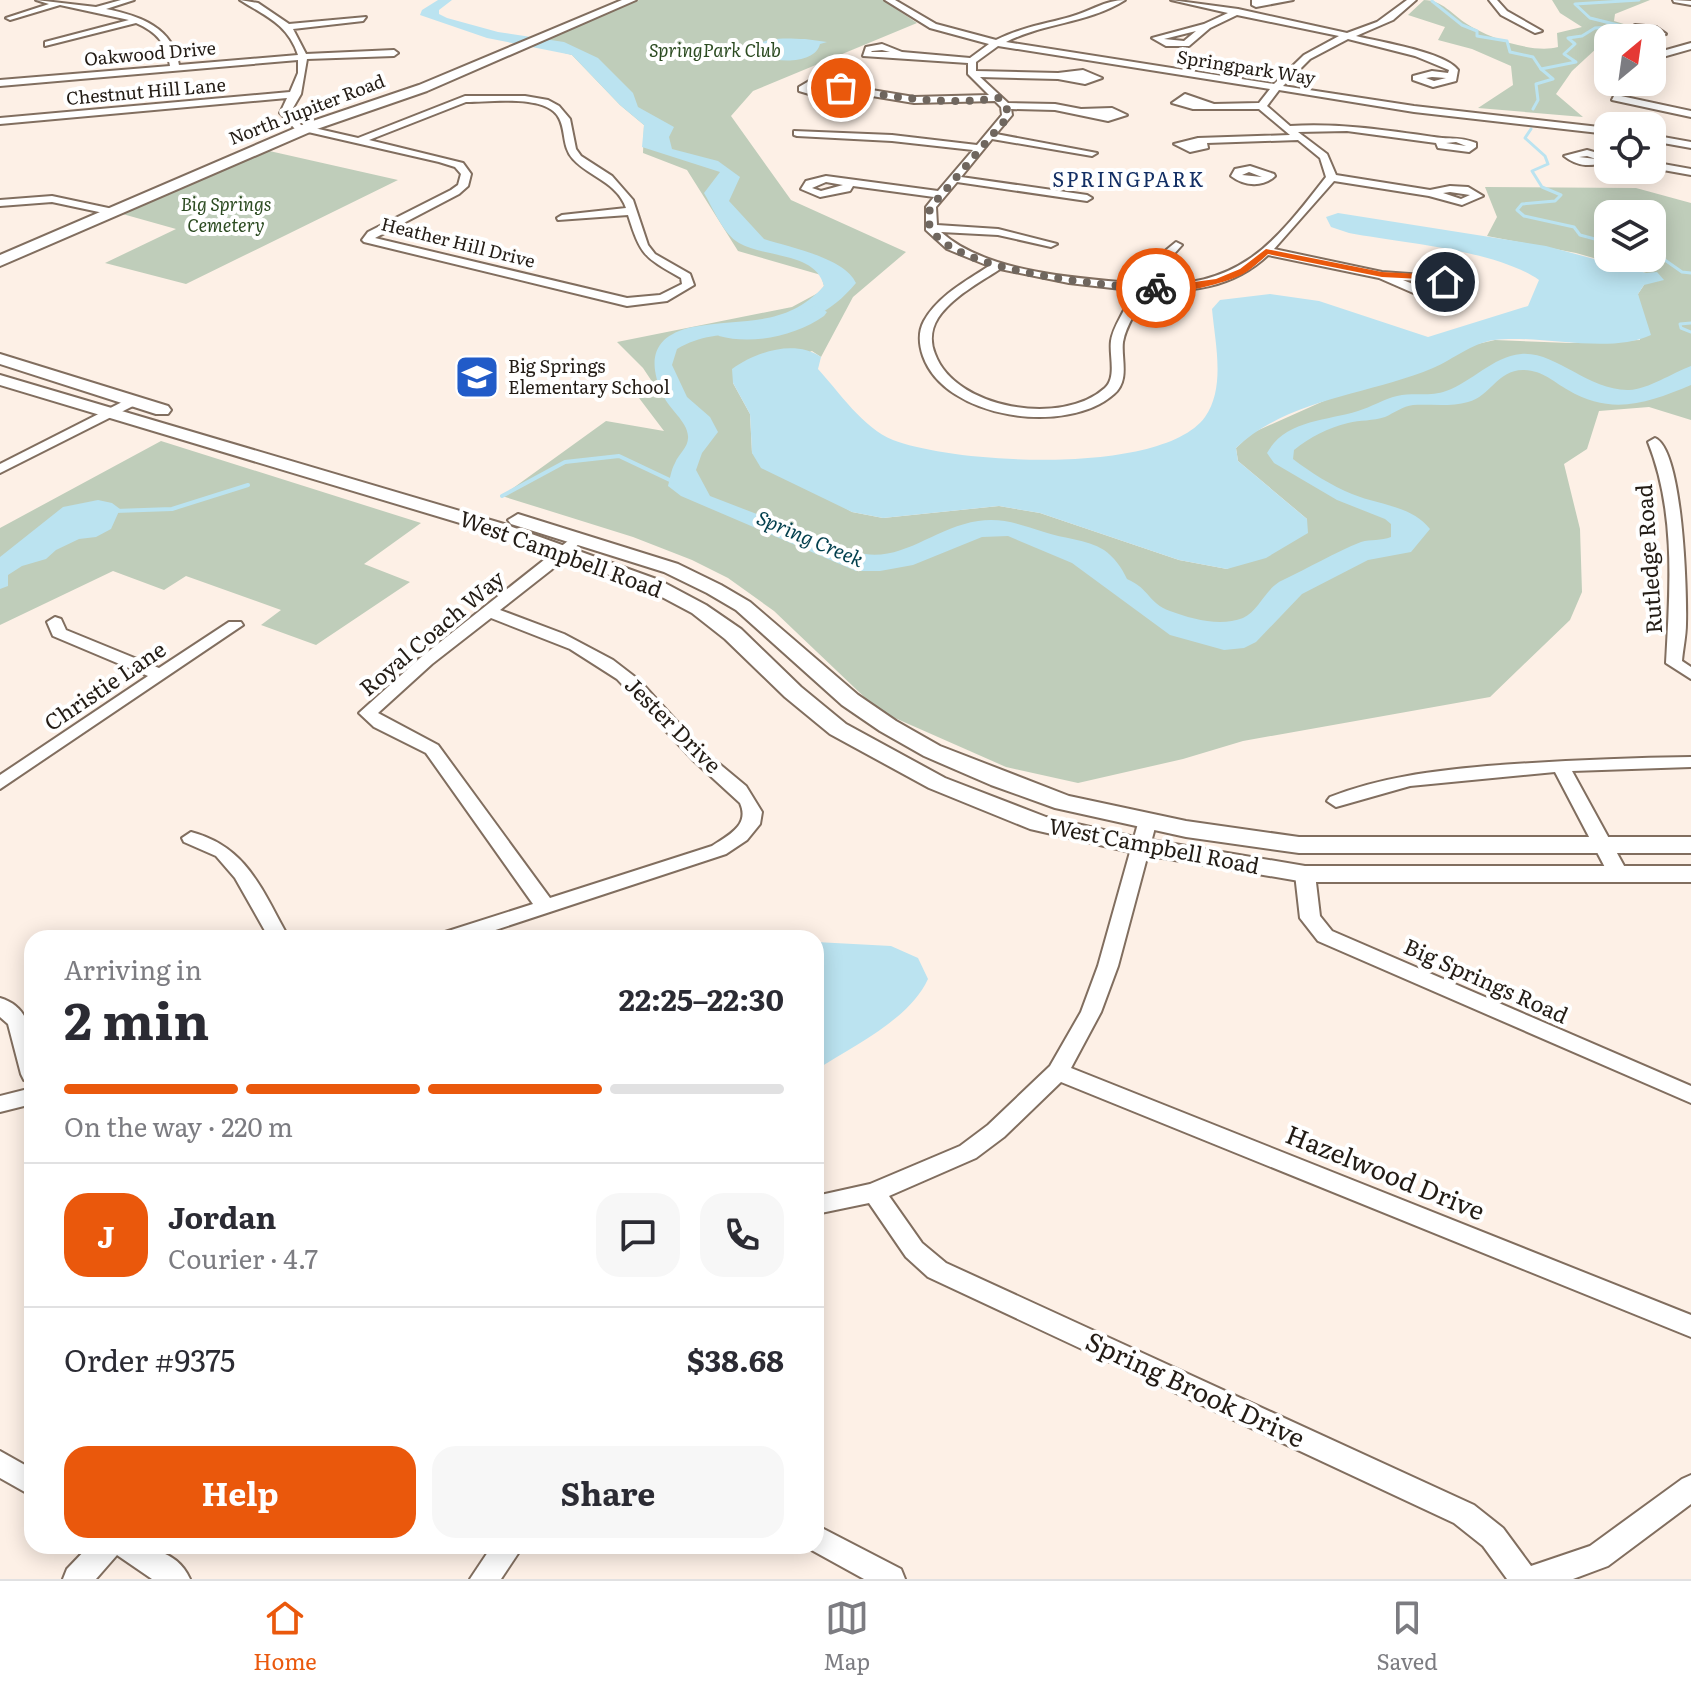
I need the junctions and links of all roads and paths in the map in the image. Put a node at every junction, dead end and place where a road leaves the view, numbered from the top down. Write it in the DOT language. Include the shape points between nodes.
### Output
graph roads {
  1 [pos="40,0"];
  2 [pos="130,0"];
  3 [pos="244,0"];
  4 [pos="611,0"];
  5 [pos="631,0"];
  6 [pos="889,0"];
  7 [pos="903,0"];
  8 [pos="1121,0"];
  9 [pos="1175,0"];
  10 [pos="1289,0"];
  11 [pos="1412,0"];
  12 [pos="1493,0"];
  13 [pos="1677,0"];
  14 [pos="1256,2"];
  15 [pos="59,3"];
  16 [pos="1691,3"];
  17 [pos="96,9"];
  18 [pos="1234,13"];
  19 [pos="10,18"];
  20 [pos="363,19"];
  21 [pos="136,21"];
  22 [pos="1207,26"];
  23 [pos="288,27"];
  24 [pos="1538,31"];
  25 [pos="1349,36"];
  26 [pos="1666,40"];
  27 [pos="1000,41"];
  28 [pos="48,44"];
  29 [pos="1688,47"];
  30 [pos="394,53"];
  31 [pos="1666,53"];
  32 [pos="897,54"];
  33 [pos="302,57"];
  34 [pos="972,61"];
  35 [pos="175,68"];
  36 [pos="972,74"];
  37 [pos="1058,76"];
  38 [pos="1451,76"];
  39 [pos="0,83"];
  40 [pos="841,88"];
  41 [pos="1278,88"];
  42 [pos="296,94"];
  43 [pos="1616,96"];
  44 [pos="1003,102"];
  45 [pos="1210,104"];
  46 [pos="1262,106"];
  47 [pos="1082,112"];
  48 [pos="1691,114"];
  49 [pos="0,121"];
  50 [pos="1594,124"];
  51 [pos="304,126"];
  52 [pos="1594,129"];
  53 [pos="797,133"];
  54 [pos="1293,134"];
  55 [pos="1666,135"];
  56 [pos="991,136"];
  57 [pos="1666,139"];
  58 [pos="361,140"];
  59 [pos="1241,140"];
  60 [pos="1440,141"];
  61 [pos="1202,142"];
  62 [pos="1690,142"];
  63 [pos="980,148"];
  64 [pos="1092,153"];
  65 [pos="1666,167"];
  66 [pos="1673,168"];
  67 [pos="1250,169"];
  68 [pos="1691,172"];
  69 [pos="1331,177"];
  70 [pos="955,179"];
  71 [pos="849,184"];
  72 [pos="1430,193"];
  73 [pos="941,195"];
  74 [pos="1087,198"];
  75 [pos="0,203"];
  76 [pos="96,208"];
  77 [pos="632,211"];
  78 [pos="113,212"];
  79 [pos="562,218"];
  80 [pos="930,228"];
  81 [pos="1051,244"];
  82 [pos="1176,245"];
  83 [pos="0,249"];
  84 [pos="1266,251"];
  85 [pos="0,261"];
  86 [pos="998,265"];
  87 [pos="1382,275"];
  88 [pos="1137,288"];
  89 [pos="0,359"];
  90 [pos="0,380"];
  91 [pos="132,401"];
  92 [pos="112,413"];
  93 [pos="264,442"];
  94 [pos="1655,442"];
  95 [pos="247,452"];
  96 [pos="0,469"];
  97 [pos="571,544"];
  98 [pos="1674,545"];
  99 [pos="1691,548"];
  100 [pos="490,612"];
  101 [pos="55,622"];
  102 [pos="235,625"];
  103 [pos="1687,673"];
  104 [pos="161,675"];
  105 [pos="1691,762"];
  106 [pos="1560,765"];
  107 [pos="999,780"];
  108 [pos="0,783"];
  109 [pos="976,800"];
  110 [pos="1336,801"];
  111 [pos="1148,820"];
  112 [pos="191,838"];
  113 [pos="1691,845"];
  114 [pos="1139,846"];
  115 [pos="1604,846"];
  116 [pos="1305,874"];
  117 [pos="1691,874"];
  118 [pos="1619,875"];
  119 [pos="545,906"];
  120 [pos="274,930"];
  121 [pos="473,930"];
  122 [pos="0,1005"];
  123 [pos="24,1045"];
  124 [pos="1058,1072"];
  125 [pos="1691,1095"];
  126 [pos="24,1098"];
  127 [pos="0,1104"];
  128 [pos="874,1193"];
  129 [pos="824,1203"];
  130 [pos="1691,1326"];
  131 [pos="0,1463"];
  132 [pos="24,1479"];
  133 [pos="1691,1488"];
  134 [pos="824,1542"];
  135 [pos="100,1554"];
  136 [pos="139,1554"];
  137 [pos="503,1554"];
  138 [pos="77,1579"];
  139 [pos="176,1579"];
  140 [pos="484,1579"];
  141 [pos="891,1579"];
  142 [pos="1524,1579"];
  143 [pos="1533,1579"];
  1 -- 15 [label="street"];
  2 -- 17 [label="street"];
  3 -- 23 [label="street"];
  4 -- 51 [label="main road, North Jupiter Road"];
  5 -- 51 [label="main road, North Jupiter Road" via="423,88"];
  6 -- 27 [label="street, Springpark Way" via="933,26"];
  7 -- 27 [label="street, Springpark Way" via="941,22"];
  8 -- 27 [label="street"];
  9 -- 18 [label="street"];
  10 -- 14 [label="street"];
  11 -- 25 [label="street" via="1386,23"];
  12 -- 24 [label="street" via="1504,13"];
  13 -- 16 [label="street"];
  14 -- 18 [label="street"];
  15 -- 17 [label="street"];
  15 -- 19 [label="street"];
  17 -- 21 [label="street"];
  18 -- 22 [label="street"];
  18 -- 25 [label="street"];
  20 -- 23 [label="street"];
  21 -- 28 [label="street"];
  21 -- 35 [label="street" via="165,37"];
  22 -- 22 [label="street" via="1162,34 1156,38 1186,44"];
  23 -- 33 [label="street"];
  25 -- 38 [label="street" via="1433,58 1451,66"];
  25 -- 41 [label="street" via="1306,58"];
  26 -- 29 [label="street"];
  27 -- 34 [label="street"];
  27 -- 41 [label="street, Springpark Way"];
  29 -- 31 [label="street"];
  30 -- 33 [label="street, Oakwood Drive"];
  32 -- 34 [label="street"];
  33 -- 35 [label="street, Oakwood Drive"];
  33 -- 42 [label="street"];
  34 -- 36 [label="street"];
  35 -- 39 [label="street, Oakwood Drive"];
  36 -- 37 [label="street"];
  36 -- 44 [label="street"];
  40 -- 44 [label="street" via="914,100"];
  41 -- 46 [label="street"];
  41 -- 50 [label="street, Springpark Way"];
  41 -- 52 [label="street, Springpark Way"];
  42 -- 49 [label="street, Chestnut Hill Lane"];
  42 -- 51 [label="street" via="285,113"];
  43 -- 48 [label="street"];
  44 -- 47 [label="street"];
  44 -- 56 [label="street" via="1006,119"];
  45 -- 46 [label="street"];
  46 -- 54 [label="street"];
  51 -- 58 [label="street, Heather Hill Drive"];
  51 -- 76 [label="main road, North Jupiter Road"];
  51 -- 78 [label="main road, North Jupiter Road"];
  53 -- 63 [label="street"];
  54 -- 59 [label="street"];
  54 -- 60 [label="street" via="1347,128"];
  54 -- 69 [label="street" via="1325,155"];
  55 -- 62 [label="street"];
  56 -- 63 [label="street"];
  56 -- 64 [label="street"];
  57 -- 62 [label="street"];
  58 -- 77 [label="street" via="465,99 545,102 565,119 577,158 618,186"];
  58 -- 77 [label="street, Heather Hill Drive" via="459,165 466,179 455,192 368,240 627,302 663,298 693,285 651,256"];
  59 -- 61 [label="street"];
  59 -- 67 [label="street"];
  62 -- 66 [label="street"];
  63 -- 70 [label="street"];
  65 -- 66 [label="street"];
  66 -- 68 [label="street"];
  69 -- 72 [label="street"];
  69 -- 84 [label="street"];
  70 -- 73 [label="street"];
  70 -- 74 [label="street"];
  71 -- 73 [label="street"];
  73 -- 80 [label="street" via="928,214"];
  75 -- 76 [label="street" via="52,199"];
  76 -- 78 [label="street"];
  76 -- 83 [label="main road, North Jupiter Road"];
  77 -- 79 [label="street"];
  78 -- 85 [label="main road, North Jupiter Road"];
  80 -- 81 [label="street" via="998,232"];
  80 -- 86 [label="street" via="955,250"];
  82 -- 88 [label="street" via="1138,268"];
  84 -- 87 [label="street"];
  84 -- 88 [label="street" via="1243,271 1219,281"];
  86 -- 88 [label="street"];
  86 -- 88 [label="street" via="938,311 925,340 932,368 944,381 966,397 1005,409 1062,409 1112,390 1118,337"];
  87 -- 87 [label="street" via="1418,291 1448,291 1450,285 1437,279"];
  89 -- 91 [label="main road, West Campbell Road"];
  90 -- 92 [label="main road, West Campbell Road"];
  91 -- 92 [label="street"];
  91 -- 93 [label="main road, West Campbell Road"];
  92 -- 95 [label="main road, West Campbell Road"];
  92 -- 96 [label="street"];
  93 -- 95 [label="main road"];
  93 -- 97 [label="main road, West Campbell Road"];
  94 -- 98 [label="street, Rutledge Road" via="1664,460"];
  95 -- 97 [label="main road, West Campbell Road"];
  97 -- 100 [label="street, Royal Coach Way"];
  97 -- 107 [label="main road, West Campbell Road" via="671,568 714,589 743,606 850,700 888,726"];
  97 -- 109 [label="main road, West Campbell Road" via="699,609 838,729 904,768"];
  98 -- 99 [label="street"];
  98 -- 103 [label="street, Rutledge Road" via="1679,622 1674,663"];
  100 -- 119 [label="street, Royal Coach Way" via="368,713 432,749"];
  100 -- 119 [label="street, Jester Drive" via="583,648 624,676 700,758 753,805 748,832 719,850"];
  101 -- 104 [label="street" via="59,633"];
  102 -- 104 [label="street, Christie Lane"];
  104 -- 108 [label="street, Christie Lane"];
  105 -- 106 [label="street"];
  106 -- 110 [label="street" via="1416,778 1370,787"];
  106 -- 115 [label="street"];
  107 -- 109 [label="main road"];
  107 -- 111 [label="main road, West Campbell Road" via="1064,803"];
  109 -- 114 [label="main road, West Campbell Road" via="1039,823"];
  111 -- 114 [label="street"];
  111 -- 115 [label="main road, West Campbell Road" via="1299,845"];
  112 -- 120 [label="street" via="223,852 243,874"];
  113 -- 115 [label="main road, West Campbell Road"];
  114 -- 116 [label="main road, West Campbell Road"];
  114 -- 124 [label="street" via="1108,966 1091,1012"];
  115 -- 118 [label="street"];
  116 -- 118 [label="main road, West Campbell Road"];
  116 -- 125 [label="street, Big Springs Road" via="1310,918 1325,936"];
  117 -- 118 [label="main road, West Campbell Road"];
  119 -- 121 [label="street, Jester Drive"];
  122 -- 123 [label="street" via="17,1020"];
  124 -- 128 [label="street" via="968,1152"];
  124 -- 130 [label="street, Hazelwood Drive"];
  126 -- 127 [label="street"];
  128 -- 129 [label="street"];
  128 -- 142 [label="street, Spring Brook Drive" via="914,1250 937,1270 1464,1514 1493,1537"];
  131 -- 132 [label="street"];
  133 -- 143 [label="street" via="1598,1557"];
  134 -- 141 [label="street"];
  135 -- 138 [label="street"];
  136 -- 139 [label="street"];
  137 -- 140 [label="street"];
}
